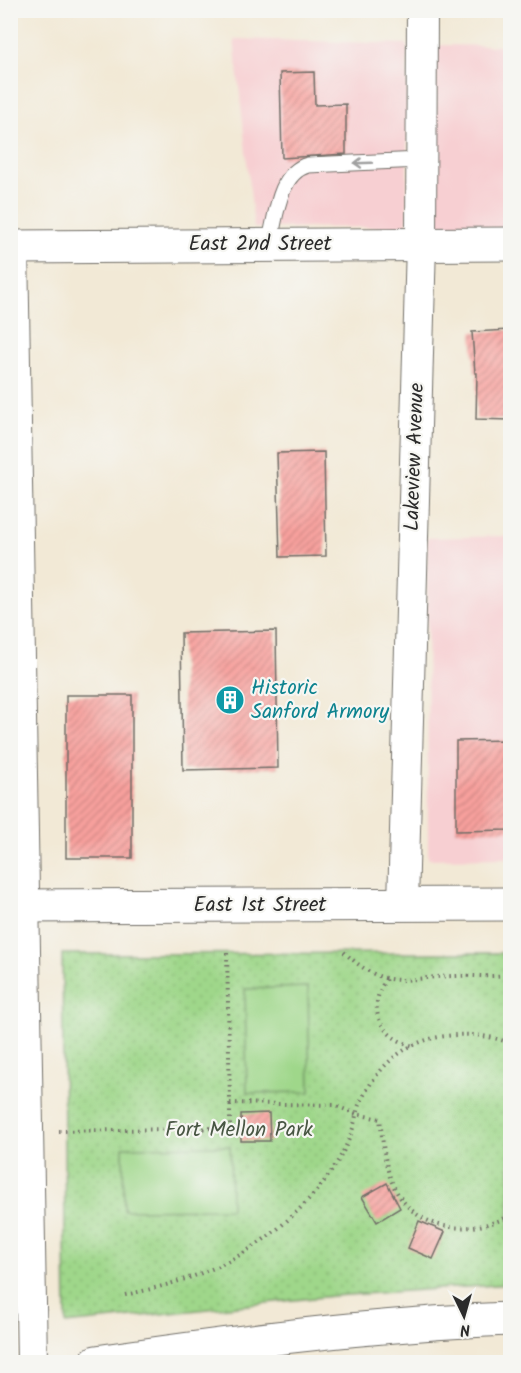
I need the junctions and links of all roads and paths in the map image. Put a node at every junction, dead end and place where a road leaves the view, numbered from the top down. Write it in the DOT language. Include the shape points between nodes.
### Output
graph roads {
  1 [pos="422,10"];
  2 [pos="421,160"];
  3 [pos="421,243"];
  4 [pos="269,244"];
  5 [pos="510,244"];
  6 [pos="12,247"];
  7 [pos="403,904"];
  8 [pos="510,904"];
  9 [pos="17,906"];
  10 [pos="344,952"];
  11 [pos="227,953"];
  12 [pos="510,974"];
  13 [pos="386,980"];
  14 [pos="510,1043"];
  15 [pos="414,1046"];
  16 [pos="230,1103"];
  17 [pos="356,1114"];
  18 [pos="59,1131"];
  19 [pos="510,1216"];
  20 [pos="125,1295"];
  21 [pos="510,1319"];
  22 [pos="510,1361"];
  23 [pos="32,1362"];
  24 [pos="96,1362"];
  25 [pos="481,1362"];
  1 -- 2 [label="street, Lakeview Avenue"];
  2 -- 3 [label="street, Lakeview Avenue"];
  2 -- 4 [label="lane, one-way" via="297,168 287,179"];
  3 -- 4 [label="street, East 2nd Street"];
  3 -- 5 [label="street, East 2nd Street"];
  3 -- 7 [label="street, Lakeview Avenue"];
  4 -- 6 [label="street, East 2nd Street"];
  6 -- 9 [label="street"];
  7 -- 8 [label="street, East 1st Street"];
  7 -- 9 [label="street, East 1st Street"];
  9 -- 23 [label="street"];
  10 -- 13 [label="path" via="368,972"];
  11 -- 16 [label="path"];
  12 -- 13 [label="path"];
  13 -- 15 [label="path" via="376,1003 380,1021 389,1036"];
  14 -- 15 [label="path" via="489,1035 463,1033"];
  15 -- 17 [label="path" via="381,1066"];
  16 -- 17 [label="path" via="334,1105"];
  16 -- 18 [label="path" via="230,1128"];
  17 -- 19 [label="path" via="380,1119 394,1187 424,1218 448,1228 469,1230"];
  17 -- 20 [label="path" via="327,1178 263,1242 187,1281"];
  21 -- 24 [label="street" via="349,1331"];
  22 -- 25 [label="path"];
}
